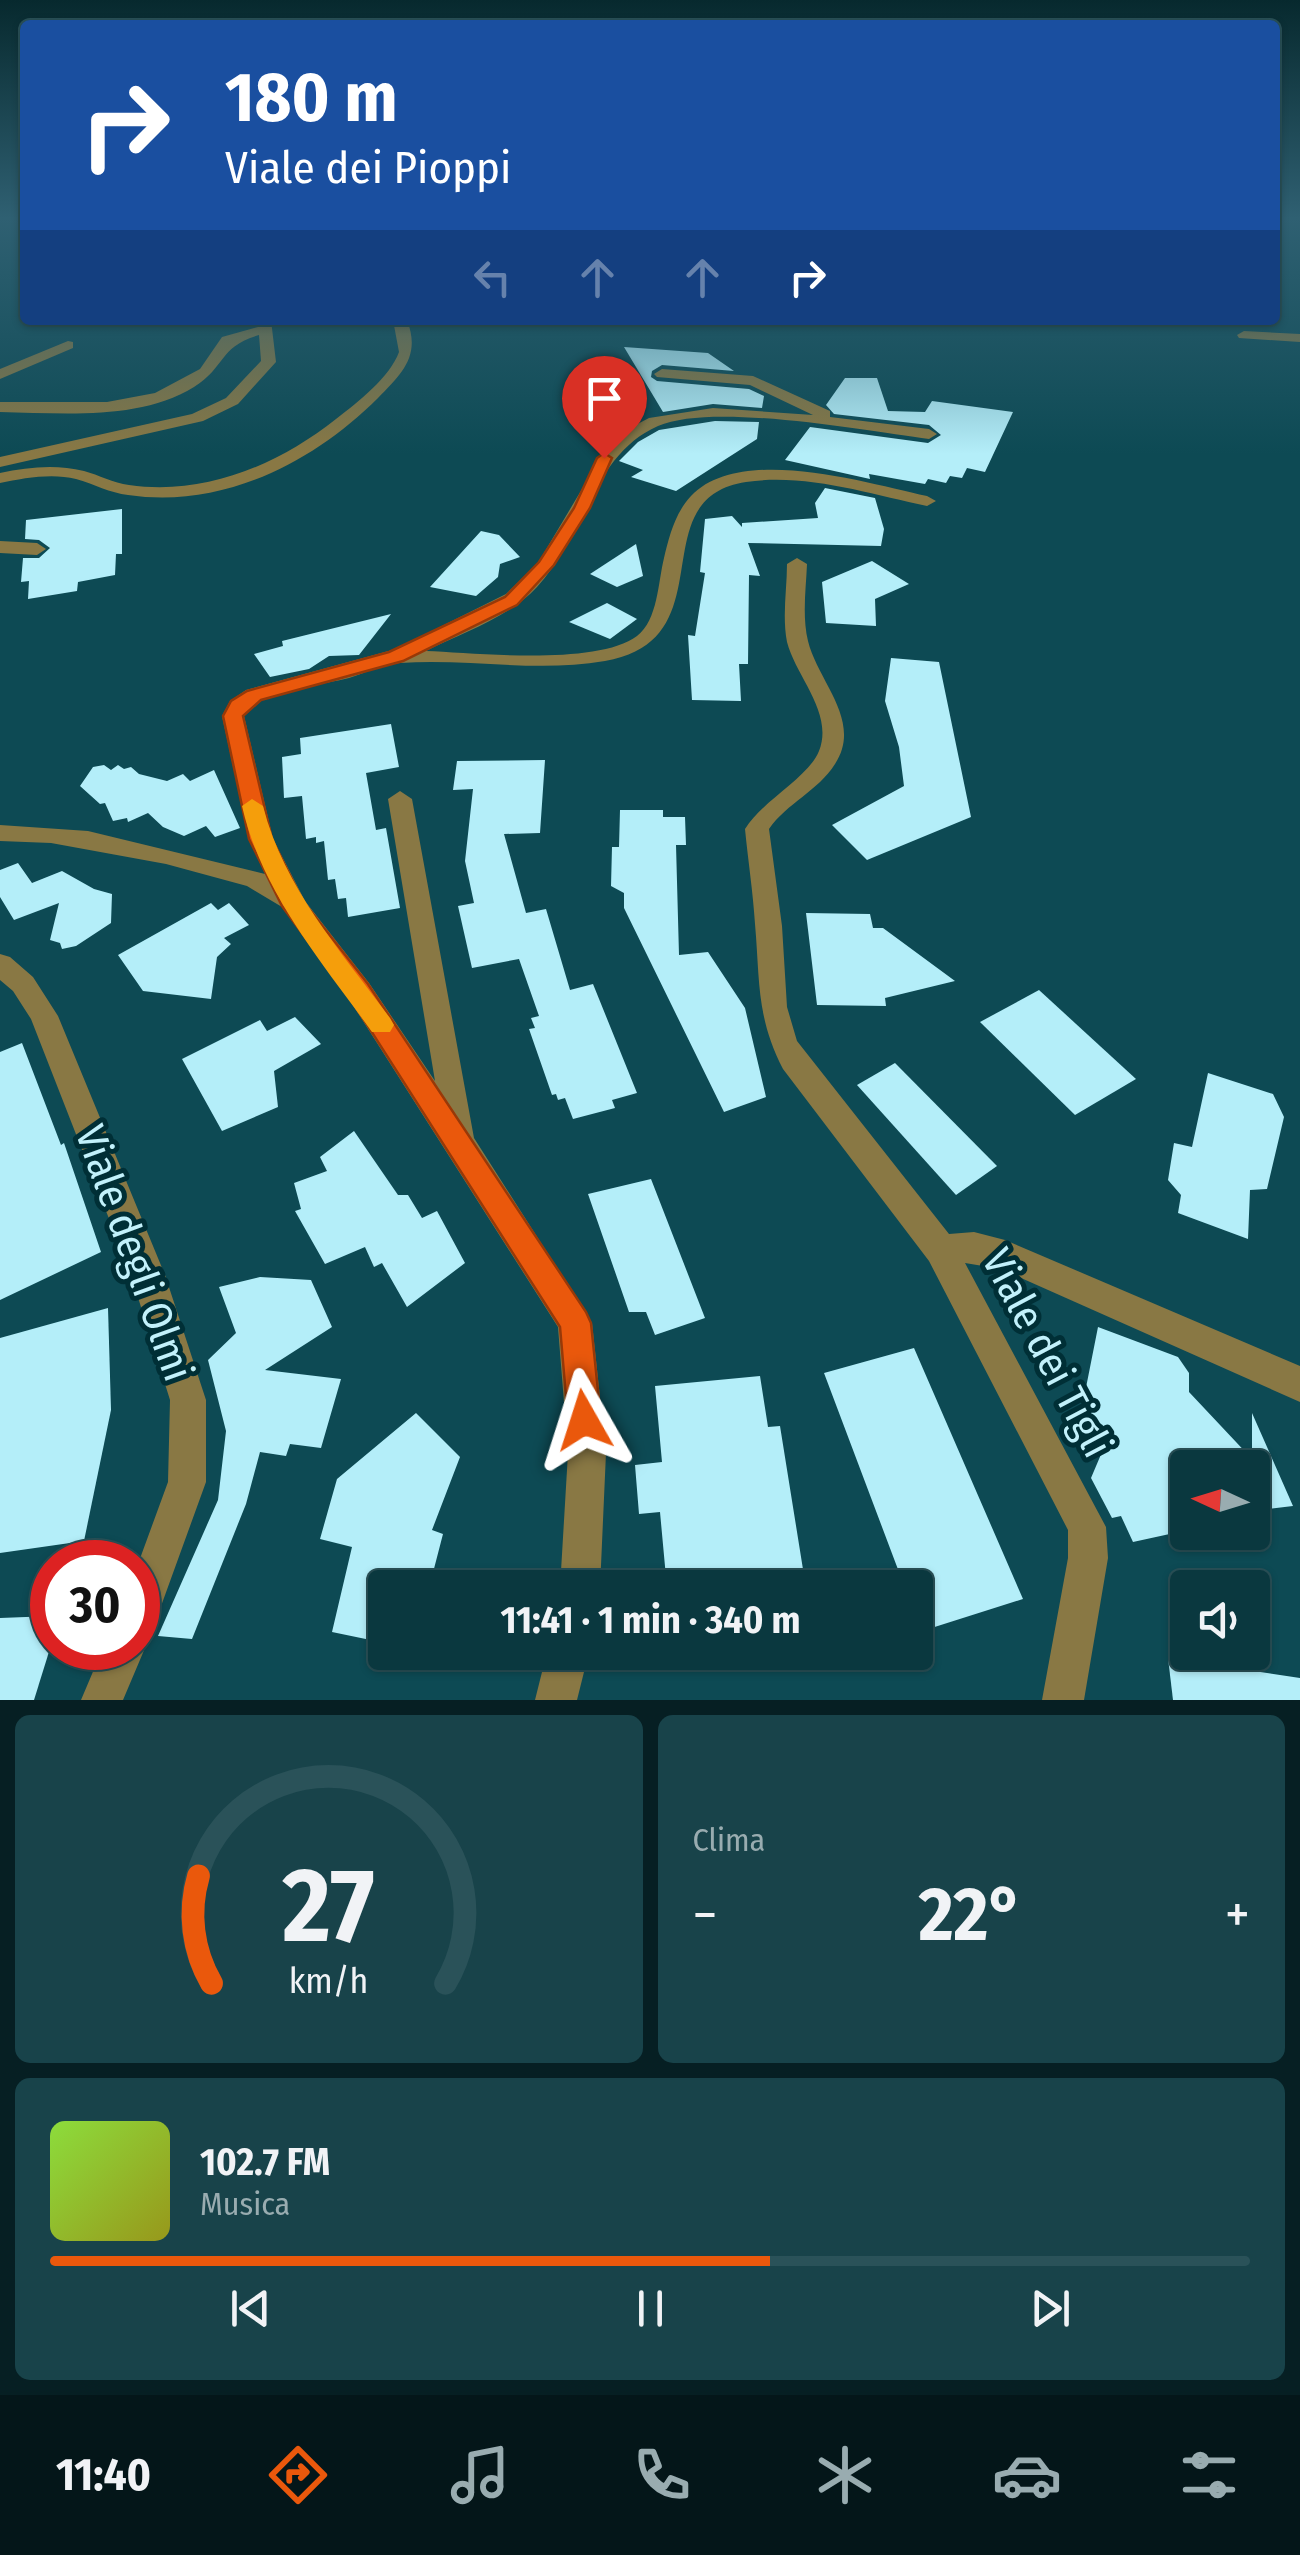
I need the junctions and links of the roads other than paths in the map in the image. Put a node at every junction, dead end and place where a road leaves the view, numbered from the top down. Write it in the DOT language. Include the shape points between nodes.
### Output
graph roads {
  1 [pos="262,325"];
  2 [pos="264,325"];
  3 [pos="402,325"];
  4 [pos="1244,334"];
  5 [pos="1297,336"];
  6 [pos="68,345"];
  7 [pos="0,374"];
  8 [pos="662,374"];
  9 [pos="0,407"];
  10 [pos="856,426"];
  11 [pos="928,434"];
  12 [pos="0,462"];
  13 [pos="0,478"];
  14 [pos="927,501"];
  15 [pos="0,548"];
  16 [pos="37,549"];
  17 [pos="797,564"];
  18 [pos="396,656"];
  19 [pos="400,799"];
  20 [pos="0,833"];
  21 [pos="294,906"];
  22 [pos="0,964"];
  23 [pos="462,1146"];
  24 [pos="941,1250"];
  25 [pos="1300,1384"];
  26 [pos="160,1556"];
  27 [pos="581,1570"];
  28 [pos="115,1670"];
  29 [pos="564,1670"];
  30 [pos="102,1700"];
  31 [pos="556,1700"];
  32 [pos="1063,1700"];
  1 -- 9 [label="street" via="227,340 209,370 180,388 109,408"];
  2 -- 12 [label="street" via="269,362 244,392 216,410 176,426"];
  3 -- 13 [label="street" via="406,359 335,432 274,465 209,485 142,491 71,473"];
  4 -- 5 [label="street"];
  6 -- 7 [label="street"];
  8 -- 10 [label="street" via="753,381"];
  10 -- 11 [label="street"];
  10 -- 18 [label="street" via="697,413 637,428 604,458 582,508 532,583 511,601"];
  14 -- 18 [label="street" via="788,477 734,479 693,507 660,621 634,646 571,658"];
  15 -- 16 [label="street"];
  17 -- 24 [label="street" via="798,644 834,733 820,769 757,829 776,1024 793,1062"];
  18 -- 21 [label="street" via="254,696 233,716 260,839"];
  19 -- 23 [label="street"];
  20 -- 21 [label="street" via="56,834 255,880"];
  21 -- 23 [label="street"];
  22 -- 26 [label="street, Viale degli Olmi" via="44,1016 148,1275 188,1400 187,1482"];
  23 -- 27 [label="street" via="575,1323 588,1453"];
  24 -- 25 [label="street, Viale dei Tigli" via="974,1247 1005,1255"];
  24 -- 32 [label="street, Viale dei Tigli" via="1087,1527 1088,1558"];
  28 -- 30 [label="street"];
  29 -- 31 [label="street"];
}
